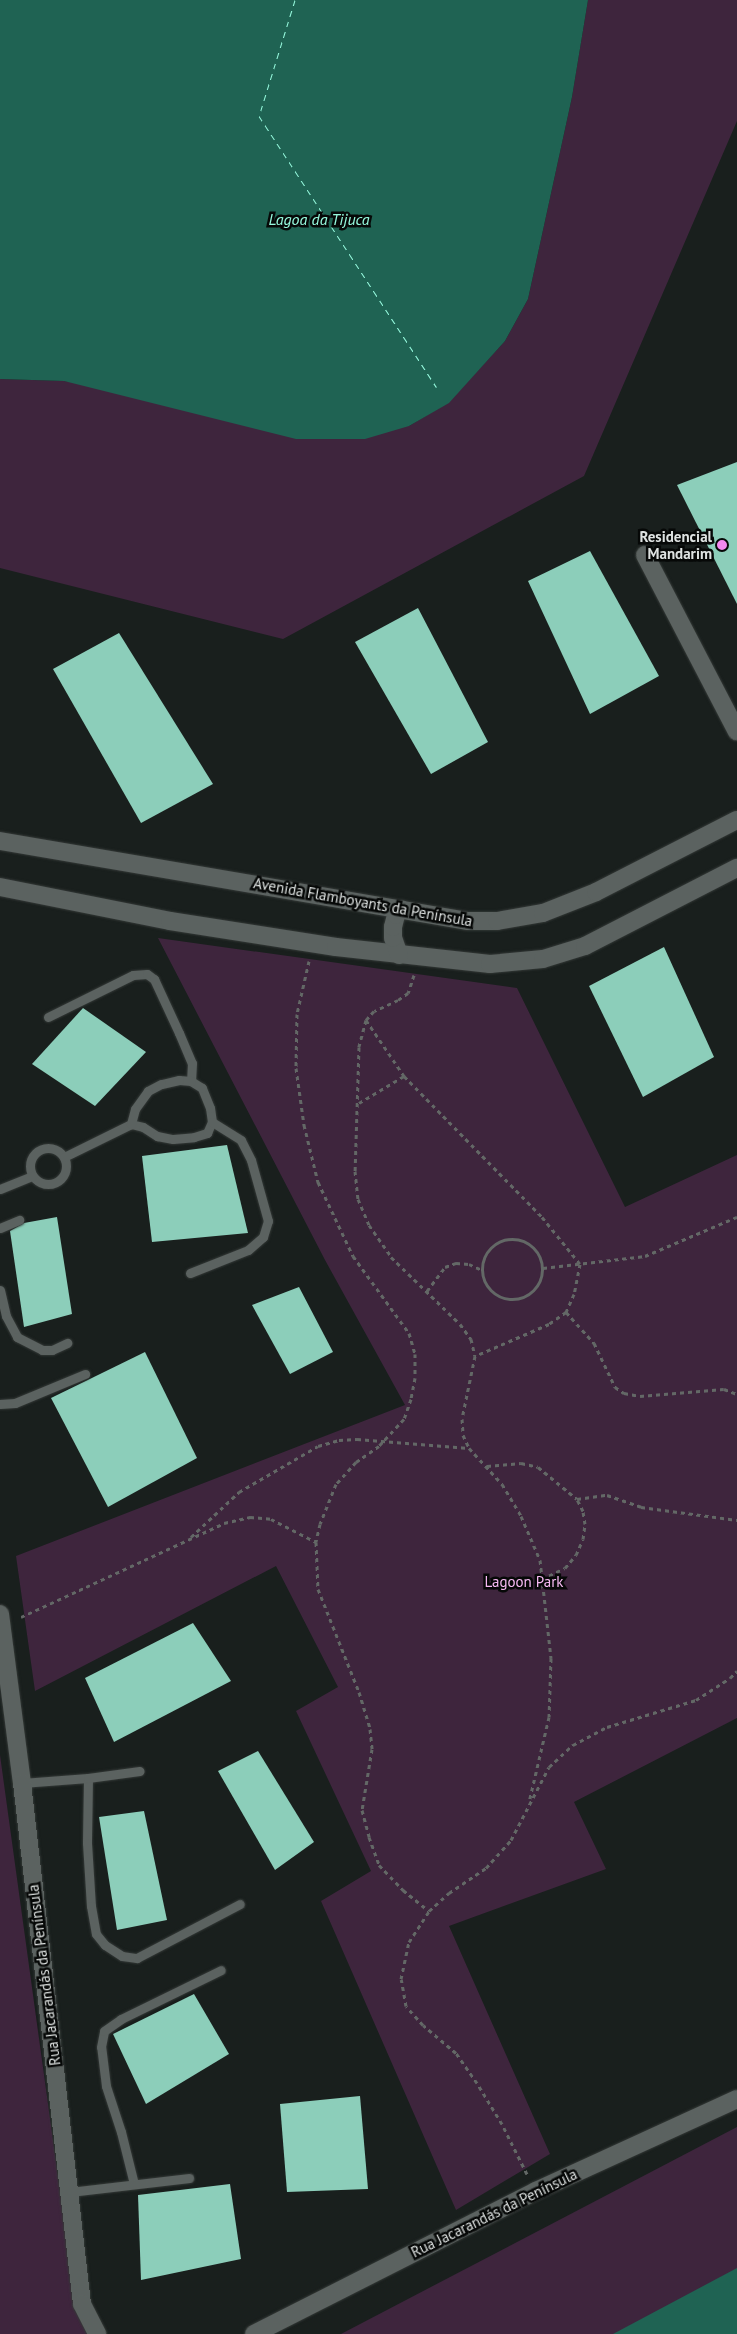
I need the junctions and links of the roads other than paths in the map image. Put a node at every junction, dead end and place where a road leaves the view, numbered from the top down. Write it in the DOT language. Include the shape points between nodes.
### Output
graph roads {
  1 [pos="645,555"];
  2 [pos="737,732"];
  3 [pos="737,820"];
  4 [pos="0,841"];
  5 [pos="737,868"];
  6 [pos="0,887"];
  7 [pos="402,909"];
  8 [pos="399,955"];
  9 [pos="48,1017"];
  10 [pos="191,1081"];
  11 [pos="212,1122"];
  12 [pos="131,1124"];
  13 [pos="64,1157"];
  14 [pos="32,1176"];
  15 [pos="0,1189"];
  16 [pos="19,1220"];
  17 [pos="0,1228"];
  18 [pos="190,1273"];
  19 [pos="0,1290"];
  20 [pos="67,1343"];
  21 [pos="85,1374"];
  22 [pos="0,1404"];
  23 [pos="1,1620"];
  24 [pos="140,1770"];
  25 [pos="88,1778"];
  26 [pos="22,1783"];
  27 [pos="240,1904"];
  28 [pos="221,1970"];
  29 [pos="737,2099"];
  30 [pos="189,2178"];
  31 [pos="134,2184"];
  32 [pos="70,2192"];
  33 [pos="97,2334"];
  34 [pos="254,2334"];
  1 -- 2 [label="street"];
  3 -- 7 [label="street, Avenida Flamboyants da Península" via="596,892 543,913 498,922 468,921"];
  4 -- 7 [label="street, Avenida Flamboyants da Península"];
  5 -- 8 [label="street" via="585,946 543,959 490,964"];
  6 -- 8 [label="street" via="170,921"];
  7 -- 8 [label="street" via="393,926"];
  9 -- 10 [label="lane" via="133,976 147,974 154,980 192,1063"];
  10 -- 11 [label="lane" via="202,1088"];
  10 -- 12 [label="lane" via="161,1084 148,1092 136,1109"];
  11 -- 12 [label="lane" via="207,1133 194,1138 174,1139 157,1136"];
  11 -- 18 [label="lane" via="241,1140 251,1160 268,1220 263,1237 248,1250"];
  12 -- 13 [label="lane"];
  13 -- 14 [label="lane" via="65,1173 54,1184 38,1182"];
  13 -- 14 [label="lane" via="58,1151 42,1149 35,1153 31,1160"];
  14 -- 15 [label="lane"];
  16 -- 17 [label="lane"];
  19 -- 20 [label="lane" via="6,1316 17,1337 42,1350 52,1350"];
  21 -- 22 [label="lane" via="15,1403"];
  23 -- 26 [label="street, Rua Jacarandás da Península"];
  24 -- 25 [label="lane"];
  25 -- 26 [label="lane"];
  25 -- 27 [label="lane" via="87,1843 91,1906 96,1934 105,1945 122,1956 137,1958"];
  26 -- 32 [label="street, Rua Jacarandás da Península"];
  28 -- 31 [label="lane" via="121,2019 104,2031 101,2047 106,2086"];
  29 -- 34 [label="street, Rua Jacarandás da Península" via="536,2191"];
  30 -- 31 [label="lane"];
  31 -- 32 [label="lane"];
  32 -- 33 [label="street, Rua Jacarandás da Península" via="82,2304"];
}
